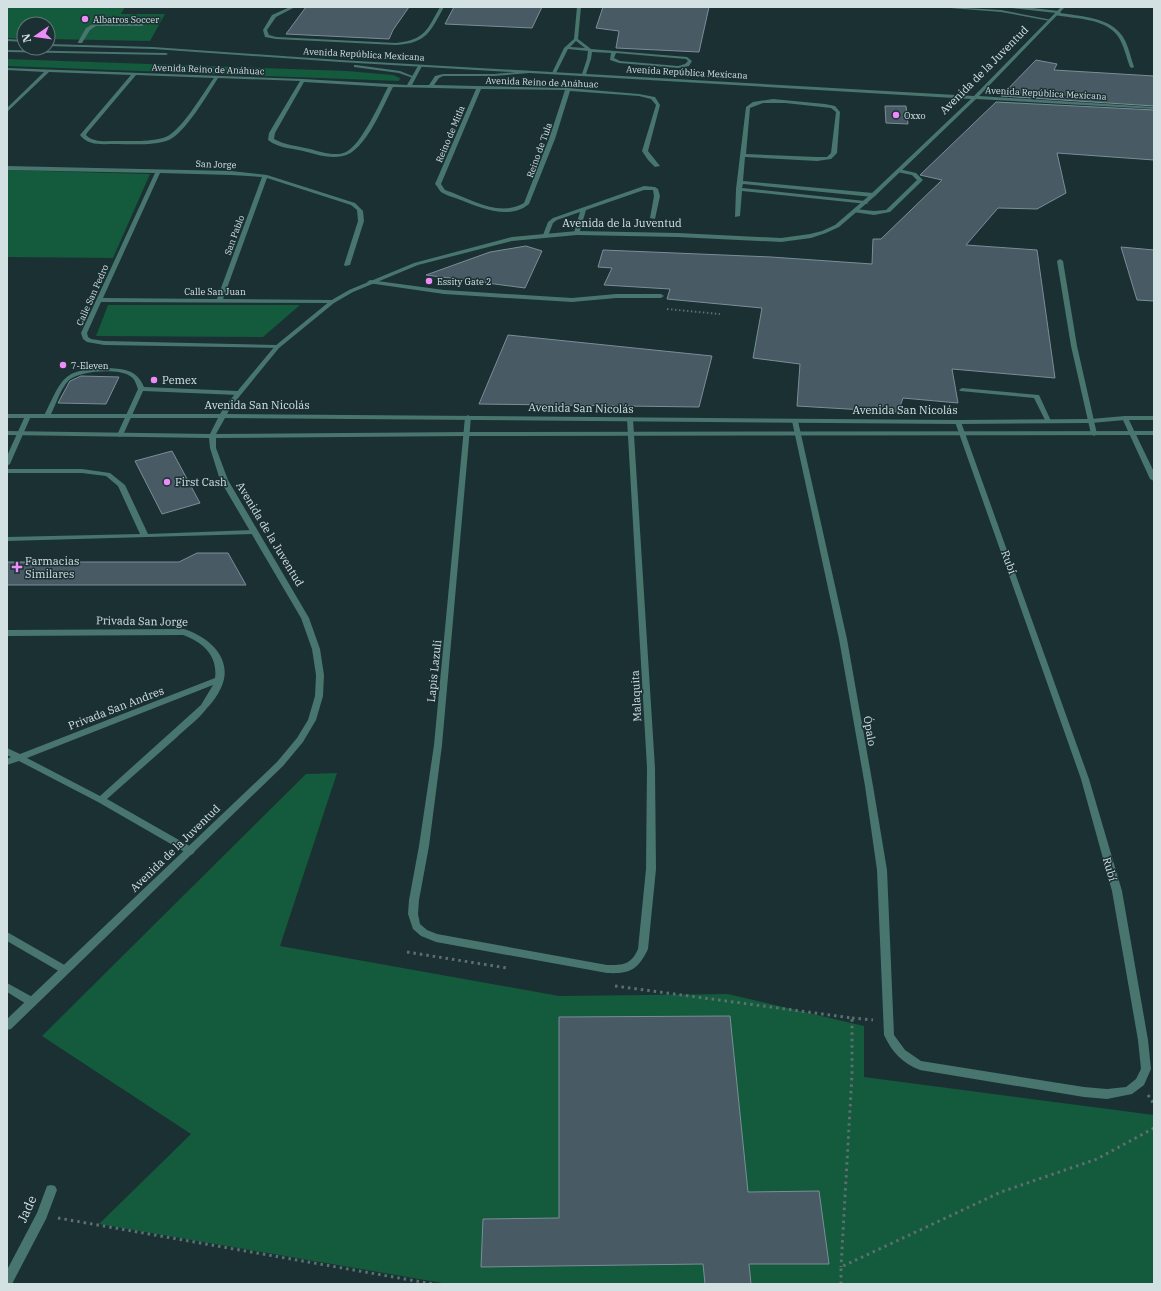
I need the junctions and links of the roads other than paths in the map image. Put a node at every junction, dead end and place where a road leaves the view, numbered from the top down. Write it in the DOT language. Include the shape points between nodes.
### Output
graph roads {
  1 [pos="293,7"];
  2 [pos="442,7"];
  3 [pos="579,7"];
  4 [pos="950,7"];
  5 [pos="980,7"];
  6 [pos="1012,7"];
  7 [pos="1064,7"];
  8 [pos="964,8"];
  9 [pos="1058,13"];
  10 [pos="1050,20"];
  11 [pos="142,25"];
  12 [pos="576,39"];
  13 [pos="56,41"];
  14 [pos="80,42"];
  15 [pos="56,45"];
  16 [pos="566,48"];
  17 [pos="7,50"];
  18 [pos="185,50"];
  19 [pos="590,50"];
  20 [pos="614,51"];
  21 [pos="180,54"];
  22 [pos="219,54"];
  23 [pos="7,55"];
  24 [pos="340,61"];
  25 [pos="420,66"];
  26 [pos="1132,67"];
  27 [pos="7,70"];
  28 [pos="47,71"];
  29 [pos="527,72"];
  30 [pos="554,73"];
  31 [pos="134,74"];
  32 [pos="584,74"];
  33 [pos="217,77"];
  34 [pos="414,77"];
  35 [pos="303,80"];
  36 [pos="391,86"];
  37 [pos="409,86"];
  38 [pos="430,87"];
  39 [pos="479,87"];
  40 [pos="568,89"];
  41 [pos="976,97"];
  42 [pos="1154,108"];
  43 [pos="7,111"];
  44 [pos="743,155"];
  45 [pos="657,166"];
  46 [pos="7,168"];
  47 [pos="898,171"];
  48 [pos="158,172"];
  49 [pos="265,176"];
  50 [pos="740,186"];
  51 [pos="873,195"];
  52 [pos="865,203"];
  53 [pos="515,210"];
  54 [pos="583,210"];
  55 [pos="855,211"];
  56 [pos="738,216"];
  57 [pos="653,218"];
  58 [pos="577,233"];
  59 [pos="546,235"];
  60 [pos="1060,260"];
  61 [pos="347,265"];
  62 [pos="370,282"];
  63 [pos="661,296"];
  64 [pos="99,300"];
  65 [pos="220,300"];
  66 [pos="332,302"];
  67 [pos="277,346"];
  68 [pos="141,388"];
  69 [pos="962,390"];
  70 [pos="238,393"];
  71 [pos="7,416"];
  72 [pos="28,416"];
  73 [pos="47,416"];
  74 [pos="129,416"];
  75 [pos="222,416"];
  76 [pos="468,417"];
  77 [pos="1125,418"];
  78 [pos="1154,418"];
  79 [pos="630,419"];
  80 [pos="795,421"];
  81 [pos="1048,421"];
  82 [pos="1091,421"];
  83 [pos="958,422"];
  84 [pos="7,433"];
  85 [pos="20,433"];
  86 [pos="630,433"];
  87 [pos="798,433"];
  88 [pos="1132,433"];
  89 [pos="1154,433"];
  90 [pos="467,434"];
  91 [pos="962,434"];
  92 [pos="1094,434"];
  93 [pos="120,435"];
  94 [pos="212,436"];
  95 [pos="7,464"];
  96 [pos="7,471"];
  97 [pos="1154,479"];
  98 [pos="253,532"];
  99 [pos="145,536"];
  100 [pos="7,538"];
  101 [pos="7,633"];
  102 [pos="220,679"];
  103 [pos="7,751"];
  104 [pos="20,757"];
  105 [pos="7,762"];
  106 [pos="101,800"];
  107 [pos="190,851"];
  108 [pos="416,926"];
  109 [pos="7,936"];
  110 [pos="65,970"];
  111 [pos="7,987"];
  112 [pos="32,1002"];
  113 [pos="7,1026"];
  114 [pos="895,1049"];
  115 [pos="50,1190"];
  116 [pos="7,1282"];
  1 -- 2 [label="street" via="274,16 265,30 267,36 283,39 413,43 423,38"];
  3 -- 12 [label="street"];
  4 -- 8 [label="street"];
  5 -- 8 [label="street"];
  6 -- 9 [label="street"];
  7 -- 9 [label="street, Avenida de la Juventud"];
  8 -- 10 [label="street" via="1001,11"];
  9 -- 10 [label="street, Avenida de la Juventud"];
  9 -- 26 [label="street" via="1096,21 1114,29 1122,41"];
  10 -- 41 [label="street, Avenida de la Juventud"];
  11 -- 14 [label="street" via="95,25 88,29"];
  12 -- 16 [label="street"];
  12 -- 19 [label="street"];
  13 -- 14 [label="street, Avenida República Mexicana"];
  14 -- 18 [label="street, Avenida República Mexicana" via="154,44"];
  15 -- 18 [label="street, Avenida República Mexicana"];
  16 -- 19 [label="street"];
  16 -- 30 [label="street"];
  17 -- 21 [label="street, Avenida República Mexicana"];
  18 -- 22 [label="street, Avenida República Mexicana"];
  19 -- 20 [label="street"];
  19 -- 32 [label="street"];
  20 -- 20 [label="street" via="687,58 690,60 688,65 678,67 619,62 612,59"];
  21 -- 22 [label="street, Avenida República Mexicana"];
  21 -- 23 [label="street, Avenida República Mexicana"];
  22 -- 24 [label="street, Avenida República Mexicana"];
  24 -- 25 [label="street, Avenida República Mexicana"];
  24 -- 34 [label="street"];
  25 -- 29 [label="street, Avenida República Mexicana"];
  25 -- 34 [label="street"];
  27 -- 28 [label="street, Avenida Reino de Anáhuac"];
  28 -- 31 [label="street, Avenida Reino de Anáhuac"];
  28 -- 43 [label="street"];
  29 -- 30 [label="street, Avenida República Mexicana"];
  29 -- 38 [label="street, Avenida Reino de Anáhuac" via="443,75 437,77"];
  30 -- 32 [label="street, Avenida República Mexicana"];
  31 -- 33 [label="street, Avenida Reino de Anáhuac"];
  31 -- 33 [label="street" via="85,132 85,138 95,142 164,140 180,129"];
  32 -- 41 [label="street, Avenida República Mexicana"];
  33 -- 35 [label="street, Avenida Reino de Anáhuac"];
  34 -- 37 [label="street"];
  35 -- 36 [label="street, Avenida Reino de Anáhuac"];
  35 -- 36 [label="street" via="272,133 271,140 326,156 348,154 358,146"];
  36 -- 37 [label="street, Avenida Reino de Anáhuac"];
  37 -- 38 [label="street, Avenida Reino de Anáhuac"];
  38 -- 39 [label="street, Avenida Reino de Anáhuac"];
  39 -- 40 [label="street, Avenida Reino de Anáhuac"];
  39 -- 53 [label="street, Reino de Mitla" via="438,184 449,193 496,210"];
  40 -- 45 [label="street, Avenida Reino de Anáhuac" via="653,98 658,105 645,151"];
  40 -- 53 [label="street, Reino de Tula" via="529,200"];
  41 -- 42 [label="street, Avenida República Mexicana"];
  41 -- 47 [label="street, Avenida de la Juventud"];
  44 -- 44 [label="street" via="748,107 752,104 771,101 825,105 838,112 834,153 829,158"];
  44 -- 50 [label="street"];
  46 -- 48 [label="street, San Jorge"];
  47 -- 51 [label="street, Avenida de la Juventud"];
  47 -- 55 [label="street" via="914,174 920,180 888,211"];
  48 -- 49 [label="street, San Jorge"];
  48 -- 64 [label="street, Calle San Pedro"];
  49 -- 61 [label="street, San Jorge" via="359,207 361,221"];
  49 -- 65 [label="street, San Pablo"];
  50 -- 51 [label="street"];
  50 -- 52 [label="street"];
  50 -- 56 [label="street"];
  51 -- 52 [label="street, Avenida de la Juventud"];
  52 -- 55 [label="street, Avenida de la Juventud"];
  54 -- 57 [label="street" via="639,189 652,188 657,193"];
  54 -- 58 [label="street"];
  54 -- 59 [label="street" via="555,219 551,222"];
  55 -- 58 [label="street, Avenida de la Juventud" via="837,226 824,232 781,240"];
  58 -- 59 [label="street, Avenida de la Juventud"];
  59 -- 62 [label="street, Avenida de la Juventud" via="512,239 455,252"];
  60 -- 82 [label="street" via="1074,346"];
  62 -- 63 [label="street" via="444,292 572,300"];
  62 -- 66 [label="street, Avenida de la Juventud"];
  64 -- 65 [label="street, Calle San Juan"];
  64 -- 67 [label="street, Calle San Pedro" via="84,333 85,338 96,343"];
  65 -- 66 [label="street, Calle San Juan"];
  66 -- 67 [label="street, Avenida de la Juventud"];
  67 -- 70 [label="street, Avenida de la Juventud"];
  68 -- 70 [label="street"];
  68 -- 73 [label="street" via="138,380 125,372 78,372 64,382"];
  68 -- 74 [label="street"];
  69 -- 81 [label="street" via="1037,396"];
  70 -- 75 [label="street, Avenida de la Juventud"];
  71 -- 72 [label="street, Avenida San Nicolás"];
  72 -- 73 [label="street, Avenida San Nicolás"];
  72 -- 85 [label="street"];
  73 -- 74 [label="street, Avenida San Nicolás"];
  74 -- 75 [label="street, Avenida San Nicolás"];
  74 -- 93 [label="street"];
  75 -- 76 [label="street, Avenida San Nicolás"];
  75 -- 94 [label="street, Avenida de la Juventud"];
  76 -- 79 [label="street, Avenida San Nicolás"];
  76 -- 90 [label="street, Lapis Lazuli"];
  77 -- 78 [label="street, Avenida San Nicolás"];
  77 -- 82 [label="street, Avenida San Nicolás"];
  77 -- 88 [label="street"];
  79 -- 80 [label="street, Avenida San Nicolás"];
  79 -- 86 [label="street, Malaquita"];
  80 -- 83 [label="street, Avenida San Nicolás"];
  80 -- 87 [label="street, Ópalo"];
  81 -- 82 [label="street, Avenida San Nicolás"];
  81 -- 83 [label="street, Avenida San Nicolás"];
  82 -- 92 [label="street"];
  83 -- 91 [label="street, Rubí"];
  84 -- 85 [label="street"];
  85 -- 93 [label="street"];
  85 -- 95 [label="street"];
  86 -- 87 [label="street"];
  86 -- 90 [label="street"];
  86 -- 108 [label="street, Malaquita" via="650,753 651,869 643,949 638,960 630,967 607,970 436,938 424,934"];
  87 -- 91 [label="street"];
  87 -- 114 [label="street, Ópalo" via="843,639 880,855 888,1035"];
  88 -- 89 [label="street"];
  88 -- 92 [label="street"];
  88 -- 97 [label="street"];
  90 -- 94 [label="street"];
  90 -- 108 [label="street, Lapis Lazuli" via="438,745 414,900 413,914"];
  91 -- 92 [label="street"];
  91 -- 114 [label="street, Rubí" via="1085,779 1117,891 1144,1040 1146,1069 1140,1082 1128,1091 1099,1094 920,1065"];
  93 -- 94 [label="street"];
  94 -- 98 [label="street, Avenida de la Juventud" via="212,448 224,480"];
  96 -- 99 [label="street" via="82,471 108,474 121,484"];
  98 -- 99 [label="street"];
  98 -- 107 [label="street, Avenida de la Juventud" via="306,618 316,649 320,675 319,696 312,720 300,740 280,764"];
  99 -- 100 [label="street"];
  101 -- 102 [label="street, Privada San Jorge" via="184,632 204,640 217,655"];
  102 -- 104 [label="street, Privada San Andres"];
  102 -- 106 [label="street" via="204,707"];
  103 -- 104 [label="street"];
  104 -- 105 [label="street, Privada San Andres"];
  104 -- 106 [label="street"];
  106 -- 107 [label="street"];
  107 -- 110 [label="street, Avenida de la Juventud"];
  109 -- 110 [label="street"];
  110 -- 112 [label="street, Avenida de la Juventud"];
  111 -- 112 [label="street"];
  112 -- 113 [label="street, Avenida de la Juventud"];
  115 -- 116 [label="street, Jade" via="42,1215"];
}
